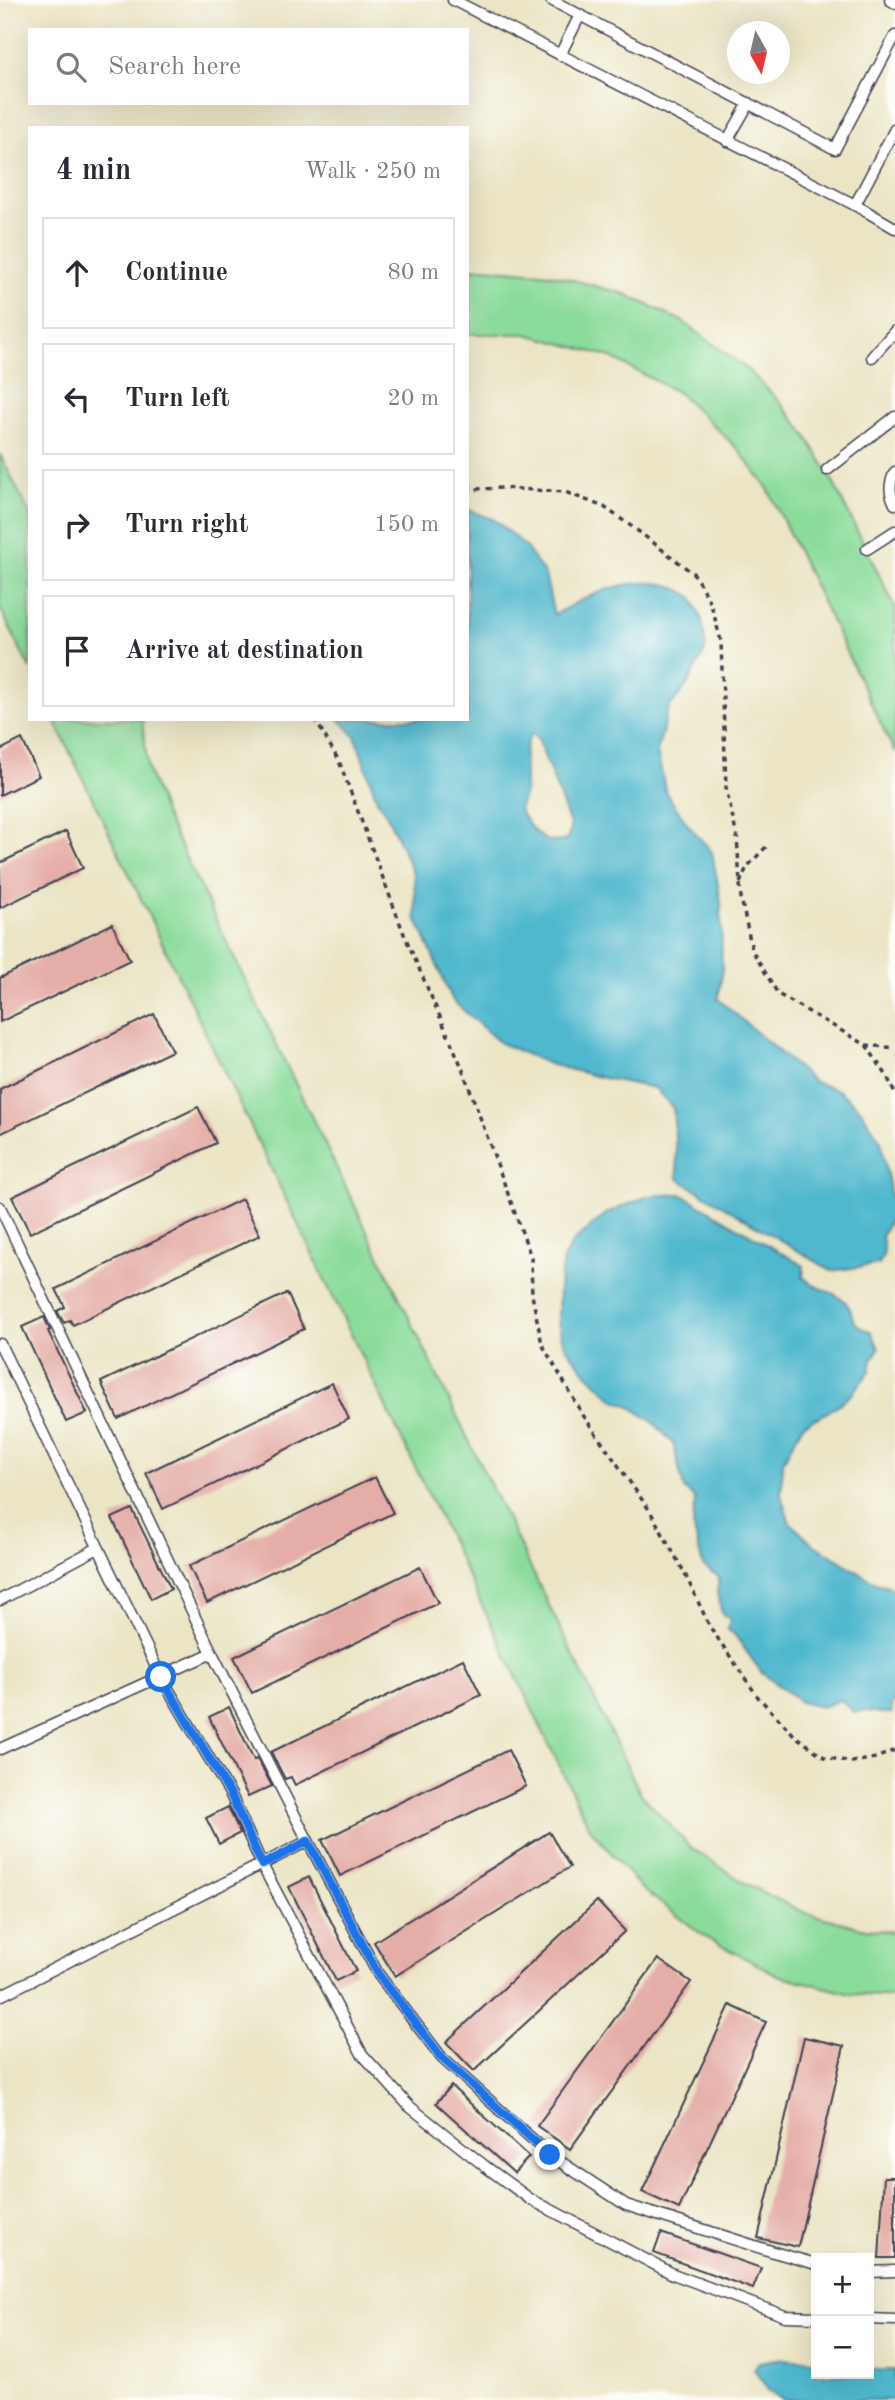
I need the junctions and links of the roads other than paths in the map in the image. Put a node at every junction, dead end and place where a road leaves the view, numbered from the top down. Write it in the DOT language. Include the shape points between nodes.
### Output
graph roads {
  1 [pos="453,0"];
  2 [pos="551,0"];
  3 [pos="890,0"];
  4 [pos="895,3"];
  5 [pos="580,15"];
  6 [pos="895,36"];
  7 [pos="561,55"];
  8 [pos="749,103"];
  9 [pos="895,129"];
  10 [pos="727,141"];
  11 [pos="855,205"];
  12 [pos="895,228"];
  13 [pos="895,331"];
  14 [pos="872,356"];
  15 [pos="895,417"];
  16 [pos="827,470"];
  17 [pos="895,472"];
  18 [pos="895,504"];
  19 [pos="895,531"];
  20 [pos="867,549"];
  21 [pos="0,1207"];
  22 [pos="0,1344"];
  23 [pos="98,1548"];
  24 [pos="0,1600"];
  25 [pos="212,1653"];
  26 [pos="161,1677"];
  27 [pos="0,1749"];
  28 [pos="308,1841"];
  29 [pos="262,1865"];
  30 [pos="0,1996"];
  31 [pos="811,2263"];
  32 [pos="874,2272"];
  33 [pos="895,2272"];
  34 [pos="811,2317"];
  35 [pos="874,2319"];
  36 [pos="895,2320"];
  1 -- 7 [label="lane"];
  2 -- 5 [label="lane"];
  3 -- 4 [label="lane"];
  5 -- 7 [label="lane"];
  5 -- 8 [label="lane"];
  6 -- 8 [label="lane" via="835,149"];
  7 -- 10 [label="lane"];
  8 -- 10 [label="lane"];
  9 -- 11 [label="lane"];
  10 -- 11 [label="lane"];
  11 -- 12 [label="lane"];
  13 -- 14 [label="lane"];
  15 -- 16 [label="lane"];
  17 -- 18 [label="lane" via="889,484"];
  19 -- 20 [label="lane"];
  21 -- 25 [label="lane"];
  22 -- 23 [label="lane"];
  23 -- 24 [label="lane"];
  23 -- 26 [label="lane"];
  25 -- 26 [label="lane"];
  25 -- 28 [label="lane"];
  26 -- 27 [label="lane"];
  26 -- 29 [label="lane" via="231,1795"];
  28 -- 29 [label="lane"];
  28 -- 31 [label="lane" via="378,1974 442,2058 550,2155 626,2206"];
  29 -- 30 [label="lane"];
  29 -- 34 [label="lane" via="362,2054 409,2106 530,2199 662,2268 785,2316"];
  32 -- 33 [label="lane"];
  35 -- 36 [label="lane"];
}
